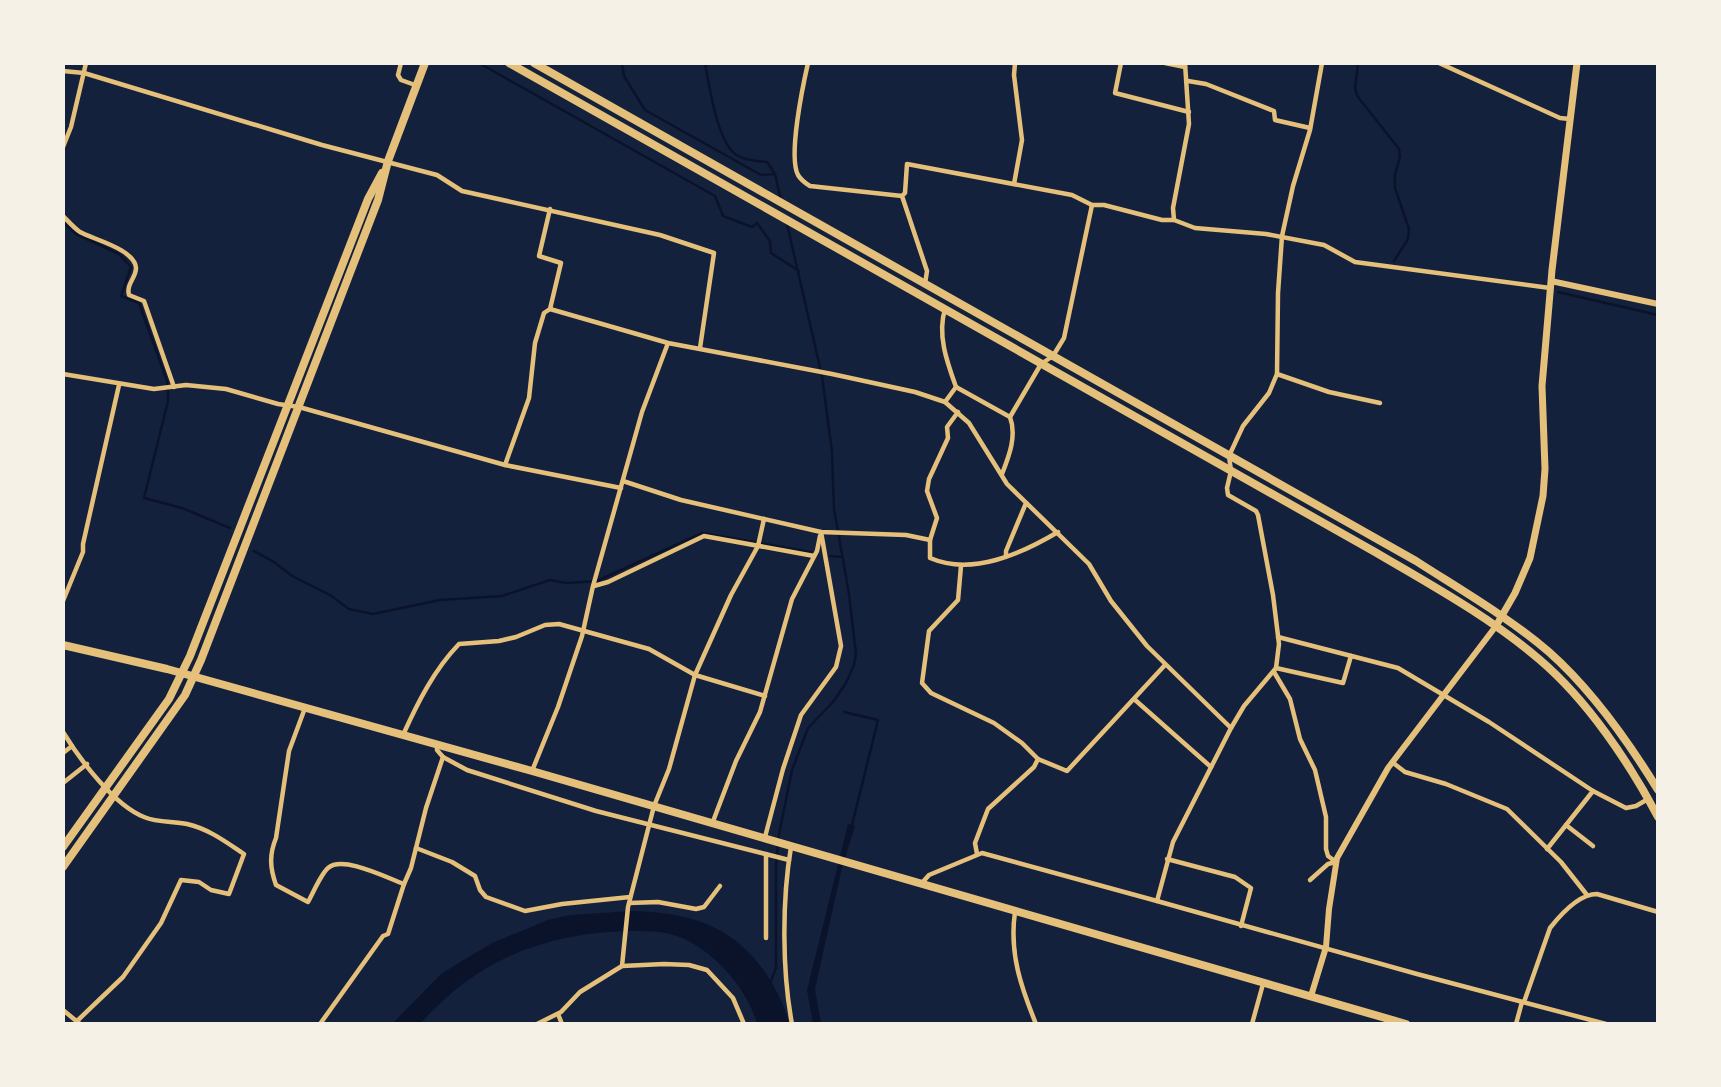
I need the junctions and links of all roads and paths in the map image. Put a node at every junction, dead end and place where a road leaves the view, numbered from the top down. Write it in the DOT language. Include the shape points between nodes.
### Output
graph roads {
  1 [pos="86,63"];
  2 [pos="401,63"];
  3 [pos="425,63"];
  4 [pos="509,63"];
  5 [pos="534,63"];
  6 [pos="808,63"];
  7 [pos="1015,63"];
  8 [pos="1121,63"];
  9 [pos="1165,63"];
  10 [pos="1322,63"];
  11 [pos="1439,63"];
  12 [pos="1577,63"];
  13 [pos="1185,65"];
  14 [pos="63,71"];
  15 [pos="83,73"];
  16 [pos="1188,81"];
  17 [pos="416,86"];
  18 [pos="1189,112"];
  19 [pos="1570,119"];
  20 [pos="63,124"];
  21 [pos="71,127"];
  22 [pos="1310,128"];
  23 [pos="63,147"];
  24 [pos="388,161"];
  25 [pos="1014,184"];
  26 [pos="902,196"];
  27 [pos="1092,205"];
  28 [pos="550,209"];
  29 [pos="63,216"];
  30 [pos="1174,220"];
  31 [pos="1282,236"];
  32 [pos="1550,284"];
  33 [pos="925,285"];
  34 [pos="934,290"];
  35 [pos="929,300"];
  36 [pos="1658,304"];
  37 [pos="550,309"];
  38 [pos="945,309"];
  39 [pos="668,343"];
  40 [pos="700,348"];
  41 [pos="1053,356"];
  42 [pos="1041,364"];
  43 [pos="63,374"];
  44 [pos="1278,374"];
  45 [pos="119,385"];
  46 [pos="956,387"];
  47 [pos="170,388"];
  48 [pos="945,402"];
  49 [pos="1380,402"];
  50 [pos="289,405"];
  51 [pos="299,407"];
  52 [pos="958,412"];
  53 [pos="1010,417"];
  54 [pos="1229,456"];
  55 [pos="505,465"];
  56 [pos="1231,471"];
  57 [pos="1002,474"];
  58 [pos="623,481"];
  59 [pos="621,488"];
  60 [pos="1026,503"];
  61 [pos="764,519"];
  62 [pos="822,532"];
  63 [pos="1058,532"];
  64 [pos="930,540"];
  65 [pos="759,544"];
  66 [pos="814,556"];
  67 [pos="1006,556"];
  68 [pos="961,566"];
  69 [pos="594,582"];
  70 [pos="63,601"];
  71 [pos="1502,617"];
  72 [pos="1496,626"];
  73 [pos="583,630"];
  74 [pos="1278,637"];
  75 [pos="63,645"];
  76 [pos="1351,656"];
  77 [pos="1165,664"];
  78 [pos="1275,670"];
  79 [pos="182,673"];
  80 [pos="695,675"];
  81 [pos="193,677"];
  82 [pos="1443,695"];
  83 [pos="765,696"];
  84 [pos="1134,699"];
  85 [pos="304,708"];
  86 [pos="1231,728"];
  87 [pos="63,732"];
  88 [pos="403,735"];
  89 [pos="437,745"];
  90 [pos="72,746"];
  91 [pos="63,753"];
  92 [pos="443,757"];
  93 [pos="1038,760"];
  94 [pos="1392,762"];
  95 [pos="86,764"];
  96 [pos="1211,767"];
  97 [pos="532,771"];
  98 [pos="63,783"];
  99 [pos="106,786"];
  100 [pos="1658,790"];
  101 [pos="1594,791"];
  102 [pos="114,794"];
  103 [pos="1649,799"];
  104 [pos="654,806"];
  105 [pos="1658,817"];
  106 [pos="650,823"];
  107 [pos="712,824"];
  108 [pos="1566,825"];
  109 [pos="767,840"];
  110 [pos="789,846"];
  111 [pos="1592,846"];
  112 [pos="63,847"];
  113 [pos="416,848"];
  114 [pos="1547,849"];
  115 [pos="768,854"];
  116 [pos="977,855"];
  117 [pos="1167,859"];
  118 [pos="787,860"];
  119 [pos="1336,862"];
  120 [pos="63,867"];
  121 [pos="1310,880"];
  122 [pos="404,884"];
  123 [pos="921,884"];
  124 [pos="720,886"];
  125 [pos="1587,895"];
  126 [pos="1157,901"];
  127 [pos="629,902"];
  128 [pos="1015,911"];
  129 [pos="1658,912"];
  130 [pos="1241,926"];
  131 [pos="766,938"];
  132 [pos="1326,947"];
  133 [pos="622,966"];
  134 [pos="1264,983"];
  135 [pos="1311,996"];
  136 [pos="1523,1002"];
  137 [pos="63,1010"];
  138 [pos="558,1014"];
  139 [pos="78,1023"];
  140 [pos="320,1024"];
  141 [pos="537,1024"];
  142 [pos="562,1024"];
  143 [pos="744,1024"];
  144 [pos="792,1024"];
  145 [pos="1036,1024"];
  146 [pos="1252,1024"];
  147 [pos="1406,1024"];
  148 [pos="1516,1024"];
  149 [pos="1606,1024"];
  1 -- 15 [label="street"];
  2 -- 17 [label="street" via="401,80"];
  3 -- 17 [label="highway"];
  4 -- 35 [label="highway"];
  5 -- 33 [label="highway"];
  6 -- 26 [label="street" via="799,107 795,167 799,178 810,186"];
  7 -- 25 [label="street" via="1022,140"];
  8 -- 18 [label="street" via="1115,93"];
  9 -- 13 [label="street"];
  10 -- 22 [label="street"];
  11 -- 19 [label="street"];
  12 -- 19 [label="main road"];
  13 -- 16 [label="street"];
  14 -- 15 [label="street"];
  15 -- 21 [label="street"];
  15 -- 24 [label="street"];
  16 -- 18 [label="street"];
  16 -- 22 [label="street" via="1274,111 1275,120"];
  17 -- 24 [label="highway"];
  18 -- 30 [label="street"];
  19 -- 32 [label="main road"];
  20 -- 21 [label="street"];
  21 -- 23 [label="street"];
  22 -- 31 [label="street"];
  24 -- 28 [label="street" via="437,175 461,191"];
  24 -- 50 [label="highway" via="368,199"];
  24 -- 51 [label="highway" via="378,200"];
  25 -- 26 [label="street" via="907,164"];
  25 -- 27 [label="street" via="1072,195"];
  26 -- 33 [label="street" via="926,271"];
  27 -- 30 [label="street"];
  27 -- 41 [label="street" via="1064,338"];
  28 -- 37 [label="street" via="539,256 561,263"];
  28 -- 40 [label="street" via="714,253"];
  29 -- 47 [label="street" via="79,232 120,249 134,264 127,289 129,295 144,301"];
  30 -- 31 [label="street" via="1195,228"];
  31 -- 32 [label="street" via="1324,245 1355,262"];
  31 -- 44 [label="street"];
  32 -- 36 [label="street"];
  32 -- 71 [label="main road" via="1542,386 1544,496 1530,558"];
  33 -- 34 [label="highway"];
  34 -- 35 [label="highway"];
  34 -- 41 [label="highway"];
  35 -- 38 [label="highway"];
  37 -- 39 [label="street"];
  37 -- 55 [label="street" via="544,313 535,343 529,398"];
  38 -- 42 [label="highway"];
  38 -- 46 [label="street" via="941,323 945,356"];
  39 -- 40 [label="street"];
  39 -- 58 [label="street"];
  40 -- 48 [label="street"];
  41 -- 42 [label="street"];
  41 -- 54 [label="highway"];
  42 -- 53 [label="street"];
  42 -- 56 [label="highway"];
  43 -- 45 [label="street"];
  44 -- 49 [label="street" via="1329,392"];
  44 -- 54 [label="street"];
  45 -- 47 [label="street"];
  45 -- 70 [label="street" via="83,552"];
  46 -- 48 [label="street"];
  46 -- 53 [label="street"];
  47 -- 50 [label="street" via="226,389"];
  48 -- 52 [label="street"];
  50 -- 51 [label="street"];
  50 -- 79 [label="highway"];
  51 -- 55 [label="street"];
  51 -- 81 [label="highway"];
  52 -- 57 [label="street"];
  52 -- 64 [label="street" via="947,427 948,438 929,478 927,491 937,517"];
  53 -- 57 [label="street" via="1011,450"];
  54 -- 56 [label="street"];
  54 -- 71 [label="highway" via="1416,561"];
  55 -- 59 [label="street"];
  56 -- 72 [label="highway"];
  56 -- 74 [label="street" via="1228,495 1258,515"];
  57 -- 60 [label="street"];
  58 -- 59 [label="street"];
  58 -- 61 [label="street"];
  59 -- 69 [label="street"];
  60 -- 63 [label="street"];
  60 -- 67 [label="street"];
  61 -- 62 [label="street"];
  61 -- 65 [label="street"];
  62 -- 64 [label="street"];
  62 -- 66 [label="street"];
  62 -- 109 [label="street" via="841,646 836,667 801,715"];
  63 -- 67 [label="street"];
  63 -- 77 [label="street" via="1089,564 1111,601"];
  64 -- 68 [label="street" via="930,558"];
  65 -- 66 [label="street"];
  65 -- 69 [label="street" via="700,537 608,582"];
  65 -- 80 [label="street"];
  66 -- 83 [label="street" via="792,599"];
  67 -- 68 [label="street"];
  68 -- 93 [label="street" via="958,600 929,631 922,683 931,693 994,723"];
  69 -- 73 [label="street"];
  71 -- 72 [label="main road"];
  71 -- 100 [label="highway" via="1550,653 1598,704"];
  72 -- 82 [label="street"];
  72 -- 103 [label="highway" via="1543,662 1590,713"];
  73 -- 80 [label="street" via="649,649"];
  73 -- 88 [label="street" via="545,625 499,641 459,644 435,674"];
  73 -- 97 [label="street"];
  74 -- 76 [label="street"];
  74 -- 78 [label="street"];
  75 -- 79 [label="highway"];
  76 -- 78 [label="street" via="1343,683"];
  76 -- 82 [label="street" via="1398,668"];
  77 -- 84 [label="street"];
  77 -- 86 [label="street"];
  78 -- 86 [label="street"];
  78 -- 119 [label="street" via="1315,770 1326,817 1325,849"];
  79 -- 81 [label="highway"];
  79 -- 99 [label="highway" via="169,699"];
  80 -- 83 [label="street"];
  80 -- 104 [label="street"];
  81 -- 85 [label="highway"];
  81 -- 102 [label="highway"];
  82 -- 94 [label="street"];
  82 -- 101 [label="street"];
  83 -- 107 [label="street"];
  84 -- 93 [label="street" via="1067,771"];
  84 -- 96 [label="street"];
  85 -- 88 [label="highway"];
  85 -- 122 [label="street" via="289,751 271,850 276,885 308,902 325,870 342,864"];
  86 -- 96 [label="street"];
  87 -- 90 [label="street"];
  88 -- 89 [label="highway"];
  89 -- 92 [label="street"];
  89 -- 97 [label="highway"];
  90 -- 91 [label="street"];
  90 -- 95 [label="street"];
  92 -- 106 [label="street" via="480,774 596,811"];
  92 -- 113 [label="street"];
  93 -- 116 [label="street" via="988,809 975,843"];
  94 -- 114 [label="street" via="1405,772 1507,809"];
  94 -- 119 [label="street"];
  95 -- 98 [label="street"];
  95 -- 99 [label="street"];
  96 -- 117 [label="street"];
  97 -- 104 [label="highway"];
  99 -- 102 [label="street"];
  99 -- 112 [label="highway"];
  101 -- 103 [label="street" via="1626,808"];
  101 -- 108 [label="street"];
  102 -- 120 [label="highway"];
  102 -- 139 [label="street" via="143,817 201,829 244,855 229,894 181,880 161,923 123,977"];
  103 -- 105 [label="highway"];
  104 -- 106 [label="street"];
  104 -- 107 [label="highway"];
  106 -- 115 [label="street"];
  106 -- 127 [label="street"];
  107 -- 109 [label="highway"];
  108 -- 111 [label="street"];
  108 -- 114 [label="street"];
  109 -- 110 [label="highway"];
  110 -- 118 [label="street"];
  110 -- 123 [label="highway"];
  113 -- 122 [label="street"];
  113 -- 127 [label="street" via="475,876 486,897 525,911 562,904"];
  114 -- 125 [label="street"];
  115 -- 118 [label="street"];
  115 -- 131 [label="street"];
  116 -- 123 [label="street" via="929,875"];
  116 -- 126 [label="street"];
  117 -- 126 [label="street"];
  117 -- 130 [label="street" via="1235,877 1251,888"];
  118 -- 144 [label="street" via="786,992"];
  119 -- 121 [label="street"];
  119 -- 132 [label="street"];
  122 -- 140 [label="street" via="388,934"];
  123 -- 128 [label="highway"];
  124 -- 127 [label="street" via="704,907 696,909"];
  125 -- 129 [label="street"];
  125 -- 136 [label="street" via="1550,928"];
  126 -- 130 [label="street"];
  127 -- 133 [label="street"];
  128 -- 134 [label="highway"];
  128 -- 145 [label="street" via="1015,962"];
  130 -- 132 [label="street"];
  132 -- 135 [label="street"];
  132 -- 136 [label="street"];
  133 -- 138 [label="street" via="580,992"];
  133 -- 143 [label="street" via="689,965 707,970 733,998"];
  134 -- 135 [label="highway"];
  134 -- 146 [label="street"];
  135 -- 147 [label="highway"];
  136 -- 148 [label="street"];
  136 -- 149 [label="street"];
  137 -- 139 [label="street"];
  138 -- 141 [label="street"];
  138 -- 142 [label="street"];
}
